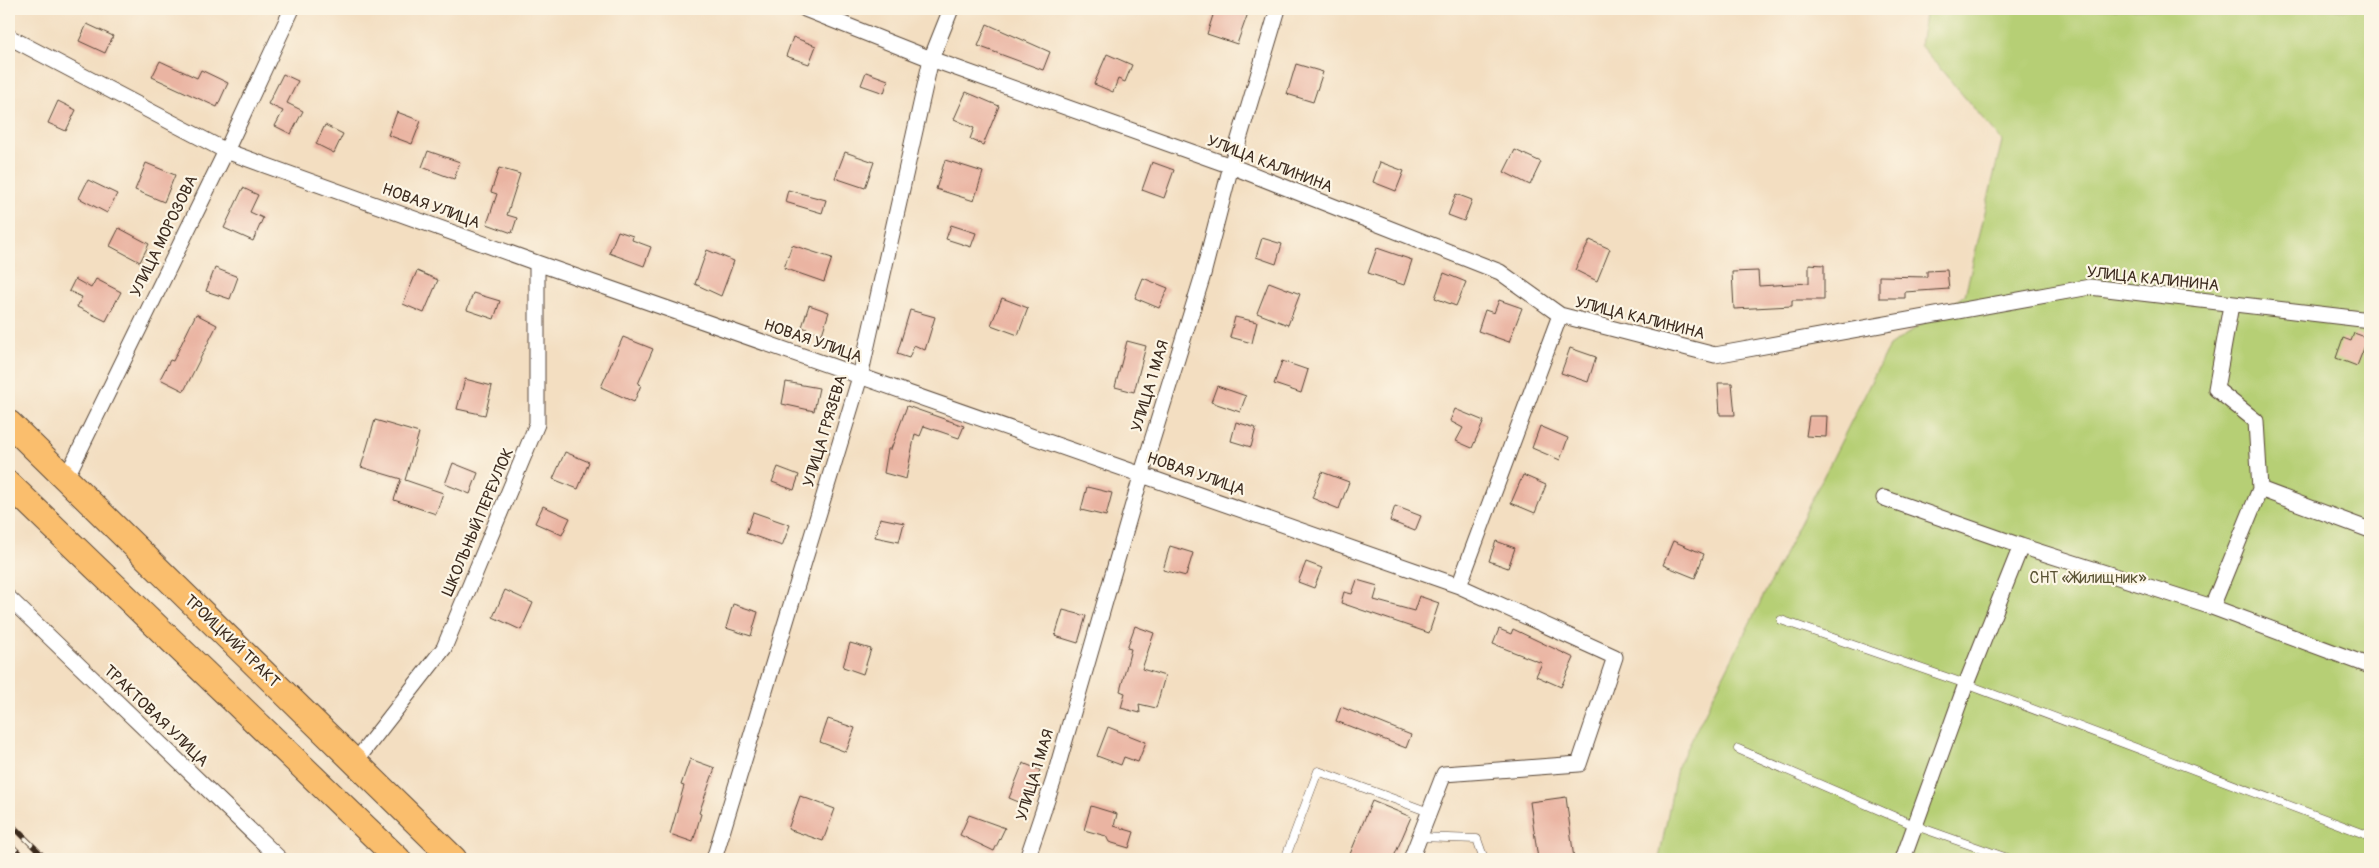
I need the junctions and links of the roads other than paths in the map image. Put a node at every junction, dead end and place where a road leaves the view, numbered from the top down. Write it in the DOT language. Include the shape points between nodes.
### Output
graph roads {
  1 [pos="292,9"];
  2 [pos="805,9"];
  3 [pos="951,9"];
  4 [pos="1278,9"];
  5 [pos="9,37"];
  6 [pos="931,59"];
  7 [pos="226,151"];
  8 [pos="1231,166"];
  9 [pos="537,263"];
  10 [pos="2231,304"];
  11 [pos="1560,316"];
  12 [pos="2370,320"];
  13 [pos="860,377"];
  14 [pos="9,423"];
  15 [pos="1142,473"];
  16 [pos="66,478"];
  17 [pos="9,484"];
  18 [pos="2260,489"];
  19 [pos="1884,498"];
  20 [pos="2370,530"];
  21 [pos="2021,546"];
  22 [pos="1459,586"];
  23 [pos="9,598"];
  24 [pos="2212,608"];
  25 [pos="1781,620"];
  26 [pos="2370,666"];
  27 [pos="1966,684"];
  28 [pos="1738,749"];
  29 [pos="355,762"];
  30 [pos="1429,812"];
  31 [pos="1916,826"];
  32 [pos="2370,836"];
  33 [pos="1419,837"];
  34 [pos="280,859"];
  35 [pos="398,859"];
  36 [pos="454,859"];
  37 [pos="714,859"];
  38 [pos="1026,859"];
  39 [pos="1285,859"];
  40 [pos="1411,859"];
  41 [pos="1484,859"];
  42 [pos="1904,859"];
  43 [pos="2010,859"];
  1 -- 7 [label="street, УЛИЦА МОРОЗОВА"];
  2 -- 6 [label="street, УЛИЦА КАЛИНИНА"];
  3 -- 6 [label="street, УЛИЦА ГРЯЗЕВА"];
  4 -- 8 [label="street, УЛИЦА 1 МАЯ"];
  5 -- 7 [label="street, НОВАЯ УЛИЦА"];
  6 -- 8 [label="street, УЛИЦА КАЛИНИНА"];
  6 -- 13 [label="street, УЛИЦА ГРЯЗЕВА"];
  7 -- 9 [label="street, НОВАЯ УЛИЦА"];
  7 -- 16 [label="street, УЛИЦА МОРОЗОВА"];
  8 -- 11 [label="street, УЛИЦА КАЛИНИНА" via="1500,272"];
  8 -- 15 [label="street, УЛИЦА 1 МАЯ" via="1202,278"];
  9 -- 13 [label="street, НОВАЯ УЛИЦА"];
  9 -- 29 [label="street, ШКОЛЬНЫЙ ПЕРЕУЛОК" via="537,424 444,648"];
  10 -- 11 [label="street, УЛИЦА КАЛИНИНА" via="2090,287 1715,355"];
  10 -- 12 [label="street, УЛИЦА КАЛИНИНА"];
  10 -- 18 [label="street" via="2216,389 2256,420"];
  11 -- 22 [label="street"];
  13 -- 15 [label="street, НОВАЯ УЛИЦА"];
  13 -- 37 [label="street, УЛИЦА ГРЯЗЕВА"];
  14 -- 16 [label="main road, ТРОИЦКИЙ ТРАКТ"];
  15 -- 22 [label="street, НОВАЯ УЛИЦА"];
  15 -- 38 [label="street, УЛИЦА 1 МАЯ" via="1053,782"];
  16 -- 29 [label="main road, ТРОИЦКИЙ ТРАКТ"];
  17 -- 35 [label="main road"];
  18 -- 20 [label="street"];
  18 -- 24 [label="street"];
  19 -- 21 [label="street"];
  21 -- 24 [label="street"];
  21 -- 27 [label="street"];
  22 -- 30 [label="street, НОВАЯ УЛИЦА" via="1615,657 1579,764 1444,774"];
  23 -- 34 [label="street, ТРАКТОВАЯ УЛИЦА"];
  24 -- 26 [label="street"];
  25 -- 27 [label="lane"];
  27 -- 31 [label="street"];
  27 -- 32 [label="lane"];
  28 -- 31 [label="lane"];
  29 -- 36 [label="main road, ТРОИЦКИЙ ТРАКТ"];
  30 -- 33 [label="street"];
  30 -- 39 [label="lane" via="1318,771"];
  31 -- 42 [label="street"];
  31 -- 43 [label="lane"];
  33 -- 40 [label="street"];
  33 -- 41 [label="lane" via="1477,838"];
}
